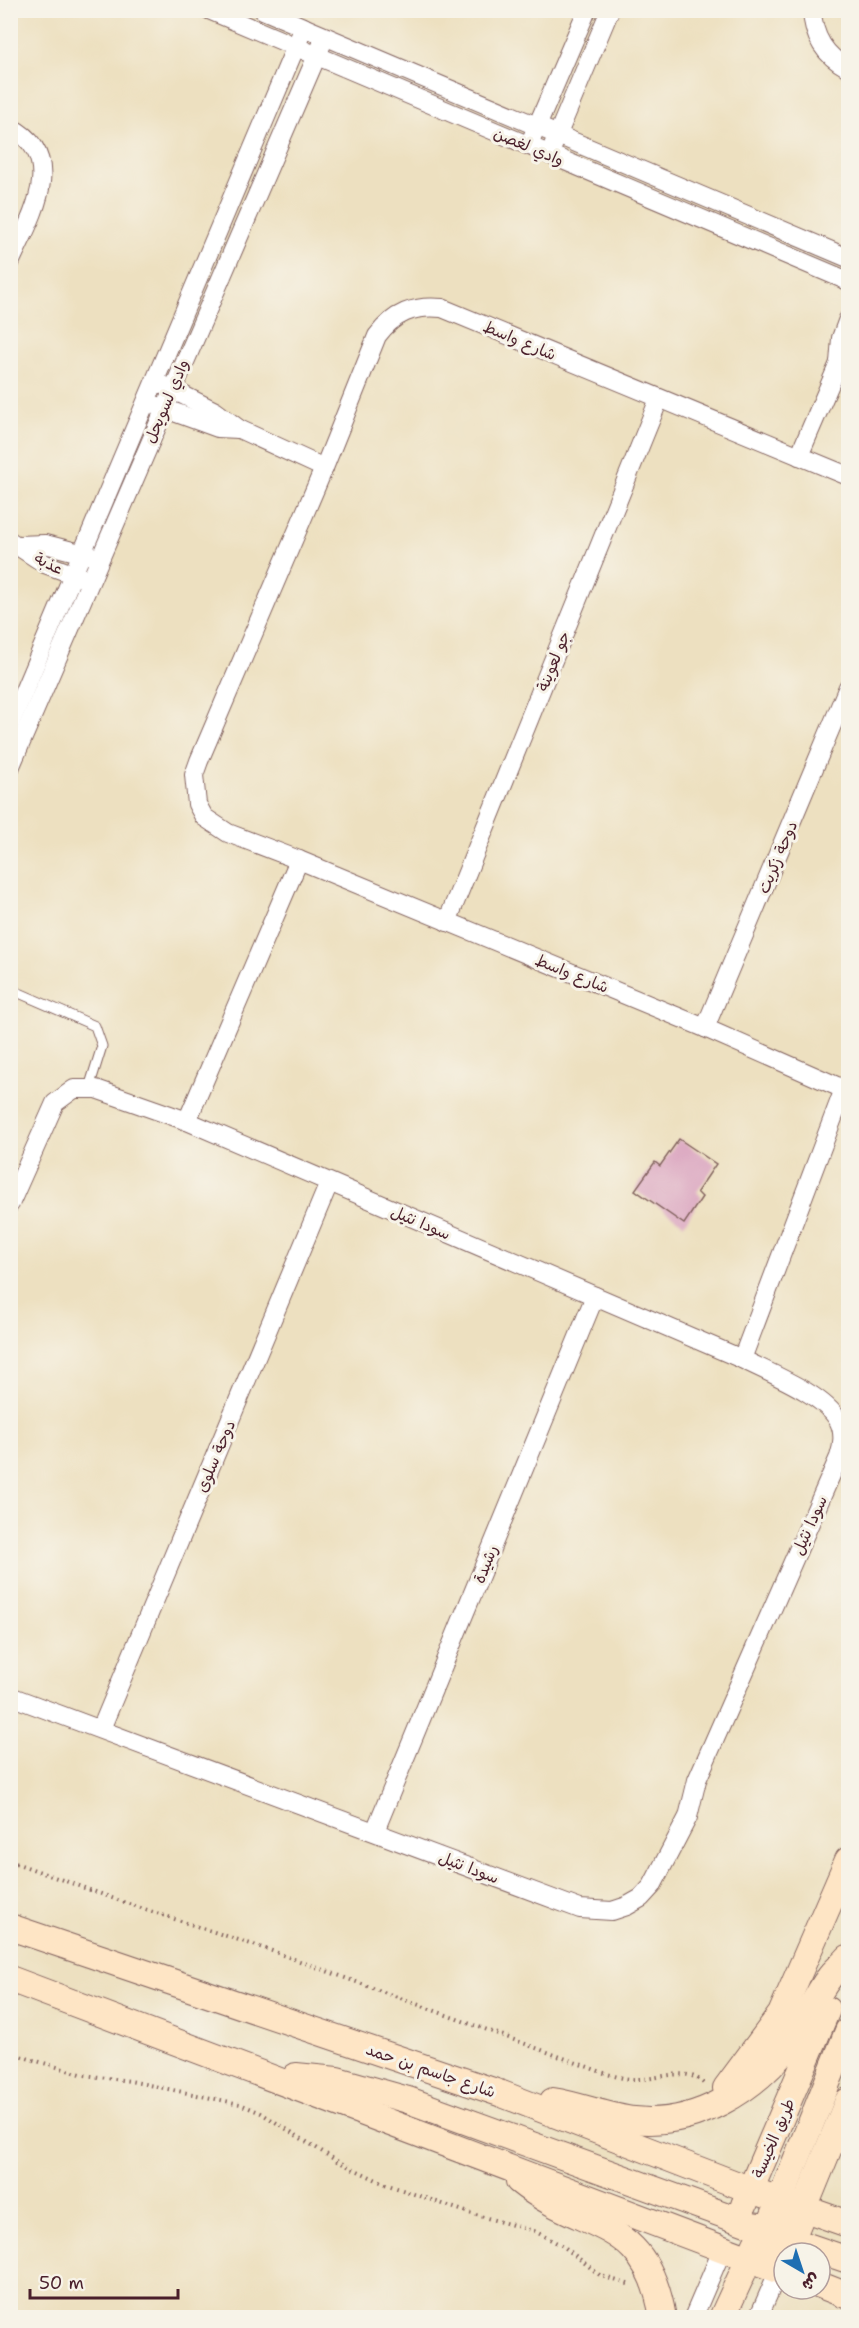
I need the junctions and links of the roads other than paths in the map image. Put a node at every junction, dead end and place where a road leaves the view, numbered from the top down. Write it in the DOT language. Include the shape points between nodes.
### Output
graph roads {
  1 [pos="209,10"];
  2 [pos="263,10"];
  3 [pos="587,10"];
  4 [pos="610,10"];
  5 [pos="812,10"];
  6 [pos="304,27"];
  7 [pos="325,36"];
  8 [pos="296,47"];
  9 [pos="317,56"];
  10 [pos="849,68"];
  11 [pos="10,127"];
  12 [pos="537,128"];
  13 [pos="557,136"];
  14 [pos="529,147"];
  15 [pos="549,155"];
  16 [pos="849,258"];
  17 [pos="10,263"];
  18 [pos="849,281"];
  19 [pos="849,320"];
  20 [pos="844,358"];
  21 [pos="164,385"];
  22 [pos="659,399"];
  23 [pos="155,405"];
  24 [pos="239,429"];
  25 [pos="799,456"];
  26 [pos="324,468"];
  27 [pos="849,476"];
  28 [pos="14,543"];
  29 [pos="82,553"];
  30 [pos="100,558"];
  31 [pos="73,574"];
  32 [pos="91,581"];
  33 [pos="849,687"];
  34 [pos="10,724"];
  35 [pos="10,768"];
  36 [pos="299,860"];
  37 [pos="447,922"];
  38 [pos="10,989"];
  39 [pos="705,1028"];
  40 [pos="89,1088"];
  41 [pos="846,1090"];
  42 [pos="187,1121"];
  43 [pos="329,1183"];
  44 [pos="10,1204"];
  45 [pos="595,1296"];
  46 [pos="742,1359"];
  47 [pos="10,1696"];
  48 [pos="100,1730"];
  49 [pos="375,1832"];
  50 [pos="849,1860"];
  51 [pos="10,1927"];
  52 [pos="848,1958"];
  53 [pos="10,1978"];
  54 [pos="849,2031"];
  55 [pos="275,2077"];
  56 [pos="502,2094"];
  57 [pos="712,2096"];
  58 [pos="849,2101"];
  59 [pos="493,2160"];
  60 [pos="751,2190"];
  61 [pos="778,2200"];
  62 [pos="804,2208"];
  63 [pos="737,2220"];
  64 [pos="849,2224"];
  65 [pos="774,2241"];
  66 [pos="776,2241"];
  67 [pos="778,2241"];
  68 [pos="772,2243"];
  69 [pos="772,2245"];
  70 [pos="723,2248"];
  71 [pos="772,2248"];
  72 [pos="832,2257"];
  73 [pos="749,2258"];
  74 [pos="849,2260"];
  75 [pos="772,2262"];
  76 [pos="832,2290"];
  77 [pos="849,2296"];
  78 [pos="663,2318"];
  79 [pos="693,2318"];
  80 [pos="722,2318"];
  81 [pos="758,2318"];
  1 -- 8 [label="street, وادي لغصن"];
  2 -- 6 [label="street, وادي لغصن"];
  3 -- 12 [label="street"];
  4 -- 13 [label="street"];
  5 -- 10 [label="street" via="817,38 825,51"];
  6 -- 7 [label="street, وادي لغصن"];
  6 -- 8 [label="street, وادي لسويحل"];
  7 -- 9 [label="street, وادي لسويحل"];
  7 -- 12 [label="street, وادي لغصن"];
  8 -- 9 [label="street, وادي لغصن"];
  8 -- 21 [label="street, وادي لسويحل"];
  9 -- 14 [label="street, وادي لغصن"];
  9 -- 21 [label="street, وادي لسويحل"];
  11 -- 17 [label="street" via="31,142 42,170 37,201"];
  12 -- 13 [label="street, وادي لغصن"];
  12 -- 14 [label="street"];
  13 -- 15 [label="street"];
  13 -- 16 [label="street, وادي لغصن"];
  14 -- 15 [label="street, وادي لغصن"];
  15 -- 18 [label="street, وادي لغصن"];
  19 -- 20 [label="street" via="841,338"];
  20 -- 25 [label="street"];
  21 -- 23 [label="street, وادي لسويحل"];
  21 -- 24 [label="street" via="215,411"];
  22 -- 25 [label="street, شارع واسط"];
  22 -- 26 [label="street, شارع واسط" via="442,308 413,308 387,323 377,336"];
  22 -- 37 [label="street, جو لعوينة"];
  23 -- 24 [label="street" via="218,428"];
  23 -- 29 [label="street, وادي لسويحل"];
  23 -- 30 [label="street, وادي لسويحل"];
  24 -- 26 [label="street"];
  25 -- 27 [label="street, شارع واسط"];
  26 -- 36 [label="street, شارع واسط" via="194,775 197,804 215,827"];
  28 -- 29 [label="street" via="45,544"];
  28 -- 31 [label="street, عذبة" via="45,564"];
  29 -- 30 [label="street"];
  29 -- 31 [label="street, وادي لسويحل"];
  30 -- 32 [label="street, وادي لسويحل"];
  31 -- 32 [label="street, عذبة"];
  31 -- 34 [label="street, وادي لسويحل"];
  32 -- 35 [label="street, وادي لسويحل"];
  33 -- 39 [label="street, دوحة زكريت"];
  36 -- 37 [label="street, شارع واسط"];
  36 -- 42 [label="street"];
  37 -- 39 [label="street, شارع واسط"];
  38 -- 40 [label="lane" via="95,1026 102,1046"];
  39 -- 41 [label="street, شارع واسط"];
  40 -- 42 [label="street, سودا نثيل"];
  40 -- 44 [label="street" via="74,1089 55,1103"];
  41 -- 46 [label="street, شارع واسط"];
  42 -- 43 [label="street, سودا نثيل"];
  43 -- 45 [label="street, سودا نثيل"];
  43 -- 48 [label="street, دوحة سلوى"];
  45 -- 46 [label="street, سودا نثيل"];
  45 -- 49 [label="street, رشيدة"];
  46 -- 49 [label="street, سودا نثيل" via="829,1409 841,1428 842,1446 697,1780 688,1817 652,1886 627,1906 612,1911 588,1911"];
  47 -- 48 [label="street, سودا نثيل"];
  48 -- 49 [label="street, سودا نثيل"];
  50 -- 57 [label="main road" via="781,2014"];
  51 -- 56 [label="main road, شارع جاسم بن حمد"];
  52 -- 57 [label="main road" via="829,1978 801,2028 777,2059 743,2088"];
  52 -- 60 [label="main road, طريق الخيسة"];
  53 -- 55 [label="main road"];
  54 -- 61 [label="main road"];
  55 -- 59 [label="main road"];
  55 -- 63 [label="main road" via="337,2079 408,2100"];
  56 -- 57 [label="main road" via="653,2121 687,2116"];
  56 -- 60 [label="main road, شارع جاسم بن حمد"];
  58 -- 62 [label="main road"];
  59 -- 70 [label="main road"];
  59 -- 78 [label="main road" via="543,2198 615,2232 631,2244 651,2273"];
  60 -- 61 [label="main road, شارع جاسم بن حمد"];
  60 -- 63 [label="main road, طريق الخيسة"];
  60 -- 65 [label="main road"];
  61 -- 62 [label="main road, شارع جاسم بن حمد"];
  61 -- 66 [label="main road"];
  62 -- 64 [label="main road, شارع جاسم بن حمد"];
  62 -- 67 [label="main road" via="783,2225"];
  63 -- 68 [label="main road"];
  63 -- 70 [label="main road, طريق الخيسة"];
  69 -- 70 [label="main road" via="746,2235"];
  70 -- 73 [label="main road"];
  70 -- 79 [label="street, طريق الخيسة"];
  71 -- 73 [label="main road"];
  72 -- 74 [label="main road"];
  73 -- 80 [label="main road"];
  75 -- 81 [label="street"];
  76 -- 77 [label="main road"];
}
